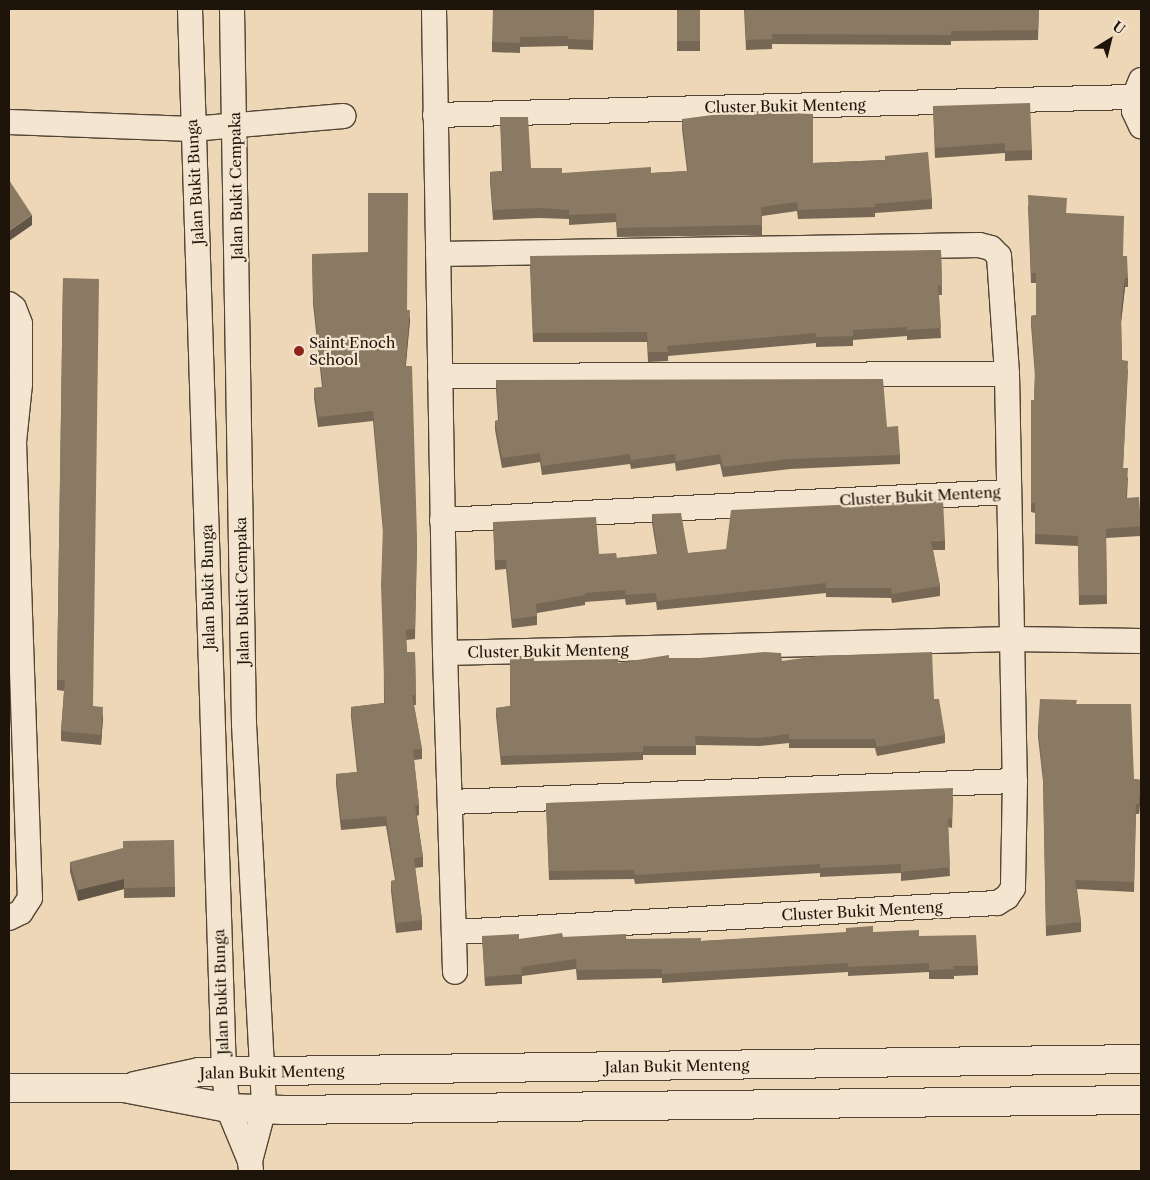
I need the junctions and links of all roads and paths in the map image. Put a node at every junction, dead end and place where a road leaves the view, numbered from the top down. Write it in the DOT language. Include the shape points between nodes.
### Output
graph roads {
  1 [pos="190,9"];
  2 [pos="232,9"];
  3 [pos="434,9"];
  4 [pos="1137,88"];
  5 [pos="436,114"];
  6 [pos="343,116"];
  7 [pos="9,122"];
  8 [pos="234,126"];
  9 [pos="1141,126"];
  10 [pos="192,129"];
  11 [pos="438,254"];
  12 [pos="9,304"];
  13 [pos="1007,374"];
  14 [pos="440,376"];
  15 [pos="11,441"];
  16 [pos="239,465"];
  17 [pos="206,467"];
  18 [pos="1008,492"];
  19 [pos="442,520"];
  20 [pos="1012,639"];
  21 [pos="1141,641"];
  22 [pos="445,653"];
  23 [pos="244,724"];
  24 [pos="211,726"];
  25 [pos="1015,781"];
  26 [pos="450,802"];
  27 [pos="9,918"];
  28 [pos="454,932"];
  29 [pos="455,972"];
  30 [pos="1141,1059"];
  31 [pos="224,1072"];
  32 [pos="262,1072"];
  33 [pos="9,1088"];
  34 [pos="124,1088"];
  35 [pos="1141,1100"];
  36 [pos="228,1108"];
  37 [pos="264,1108"];
  38 [pos="251,1166"];
  1 -- 10 [label="street, Jalan Bukit Bunga"];
  2 -- 8 [label="street, Jalan Bukit Cempaka"];
  3 -- 5 [label="street, Cluster Bukit Menteng"];
  4 -- 5 [label="street, Cluster Bukit Menteng"];
  4 -- 9 [label="street" via="1134,112"];
  5 -- 11 [label="street, Cluster Bukit Menteng"];
  6 -- 8 [label="street"];
  7 -- 10 [label="street"];
  8 -- 10 [label="street"];
  8 -- 16 [label="street, Jalan Bukit Cempaka"];
  10 -- 17 [label="street, Jalan Bukit Bunga"];
  11 -- 13 [label="street, Cluster Bukit Menteng" via="979,245 991,248 999,256"];
  11 -- 14 [label="street, Cluster Bukit Menteng"];
  12 -- 15 [label="street" via="20,324 20,384"];
  13 -- 14 [label="street"];
  13 -- 18 [label="street, Cluster Bukit Menteng"];
  14 -- 19 [label="street, Cluster Bukit Menteng"];
  15 -- 27 [label="street" via="30,898 21,912"];
  16 -- 17 [label="street"];
  16 -- 23 [label="street, Jalan Bukit Cempaka"];
  17 -- 24 [label="street, Jalan Bukit Bunga"];
  18 -- 19 [label="street, Cluster Bukit Menteng"];
  18 -- 20 [label="street, Cluster Bukit Menteng"];
  19 -- 22 [label="street, Cluster Bukit Menteng"];
  20 -- 21 [label="street, Cluster Bukit Menteng"];
  20 -- 22 [label="street, Cluster Bukit Menteng"];
  20 -- 25 [label="street, Cluster Bukit Menteng"];
  22 -- 26 [label="street, Cluster Bukit Menteng"];
  23 -- 24 [label="street"];
  23 -- 32 [label="street, Jalan Bukit Cempaka"];
  24 -- 31 [label="street, Jalan Bukit Bunga"];
  25 -- 26 [label="street"];
  25 -- 28 [label="street, Cluster Bukit Menteng" via="1013,888 997,903"];
  26 -- 28 [label="street, Cluster Bukit Menteng"];
  28 -- 29 [label="street, Cluster Bukit Menteng"];
  30 -- 32 [label="street, Jalan Bukit Menteng"];
  31 -- 32 [label="street, Jalan Bukit Menteng"];
  31 -- 34 [label="street, Jalan Bukit Menteng" via="199,1072"];
  31 -- 36 [label="street, Jalan Bukit Bunga"];
  32 -- 37 [label="street, Jalan Bukit Cempaka"];
  33 -- 34 [label="street"];
  34 -- 36 [label="street, Jalan Bukit Menteng"];
  35 -- 37 [label="street, Jalan Bukit Menteng"];
  36 -- 37 [label="street, Jalan Bukit Menteng"];
  36 -- 38 [label="street, Jalan Bukit Bunga"];
  37 -- 38 [label="street, Jalan Bukit Cempaka"];
}
